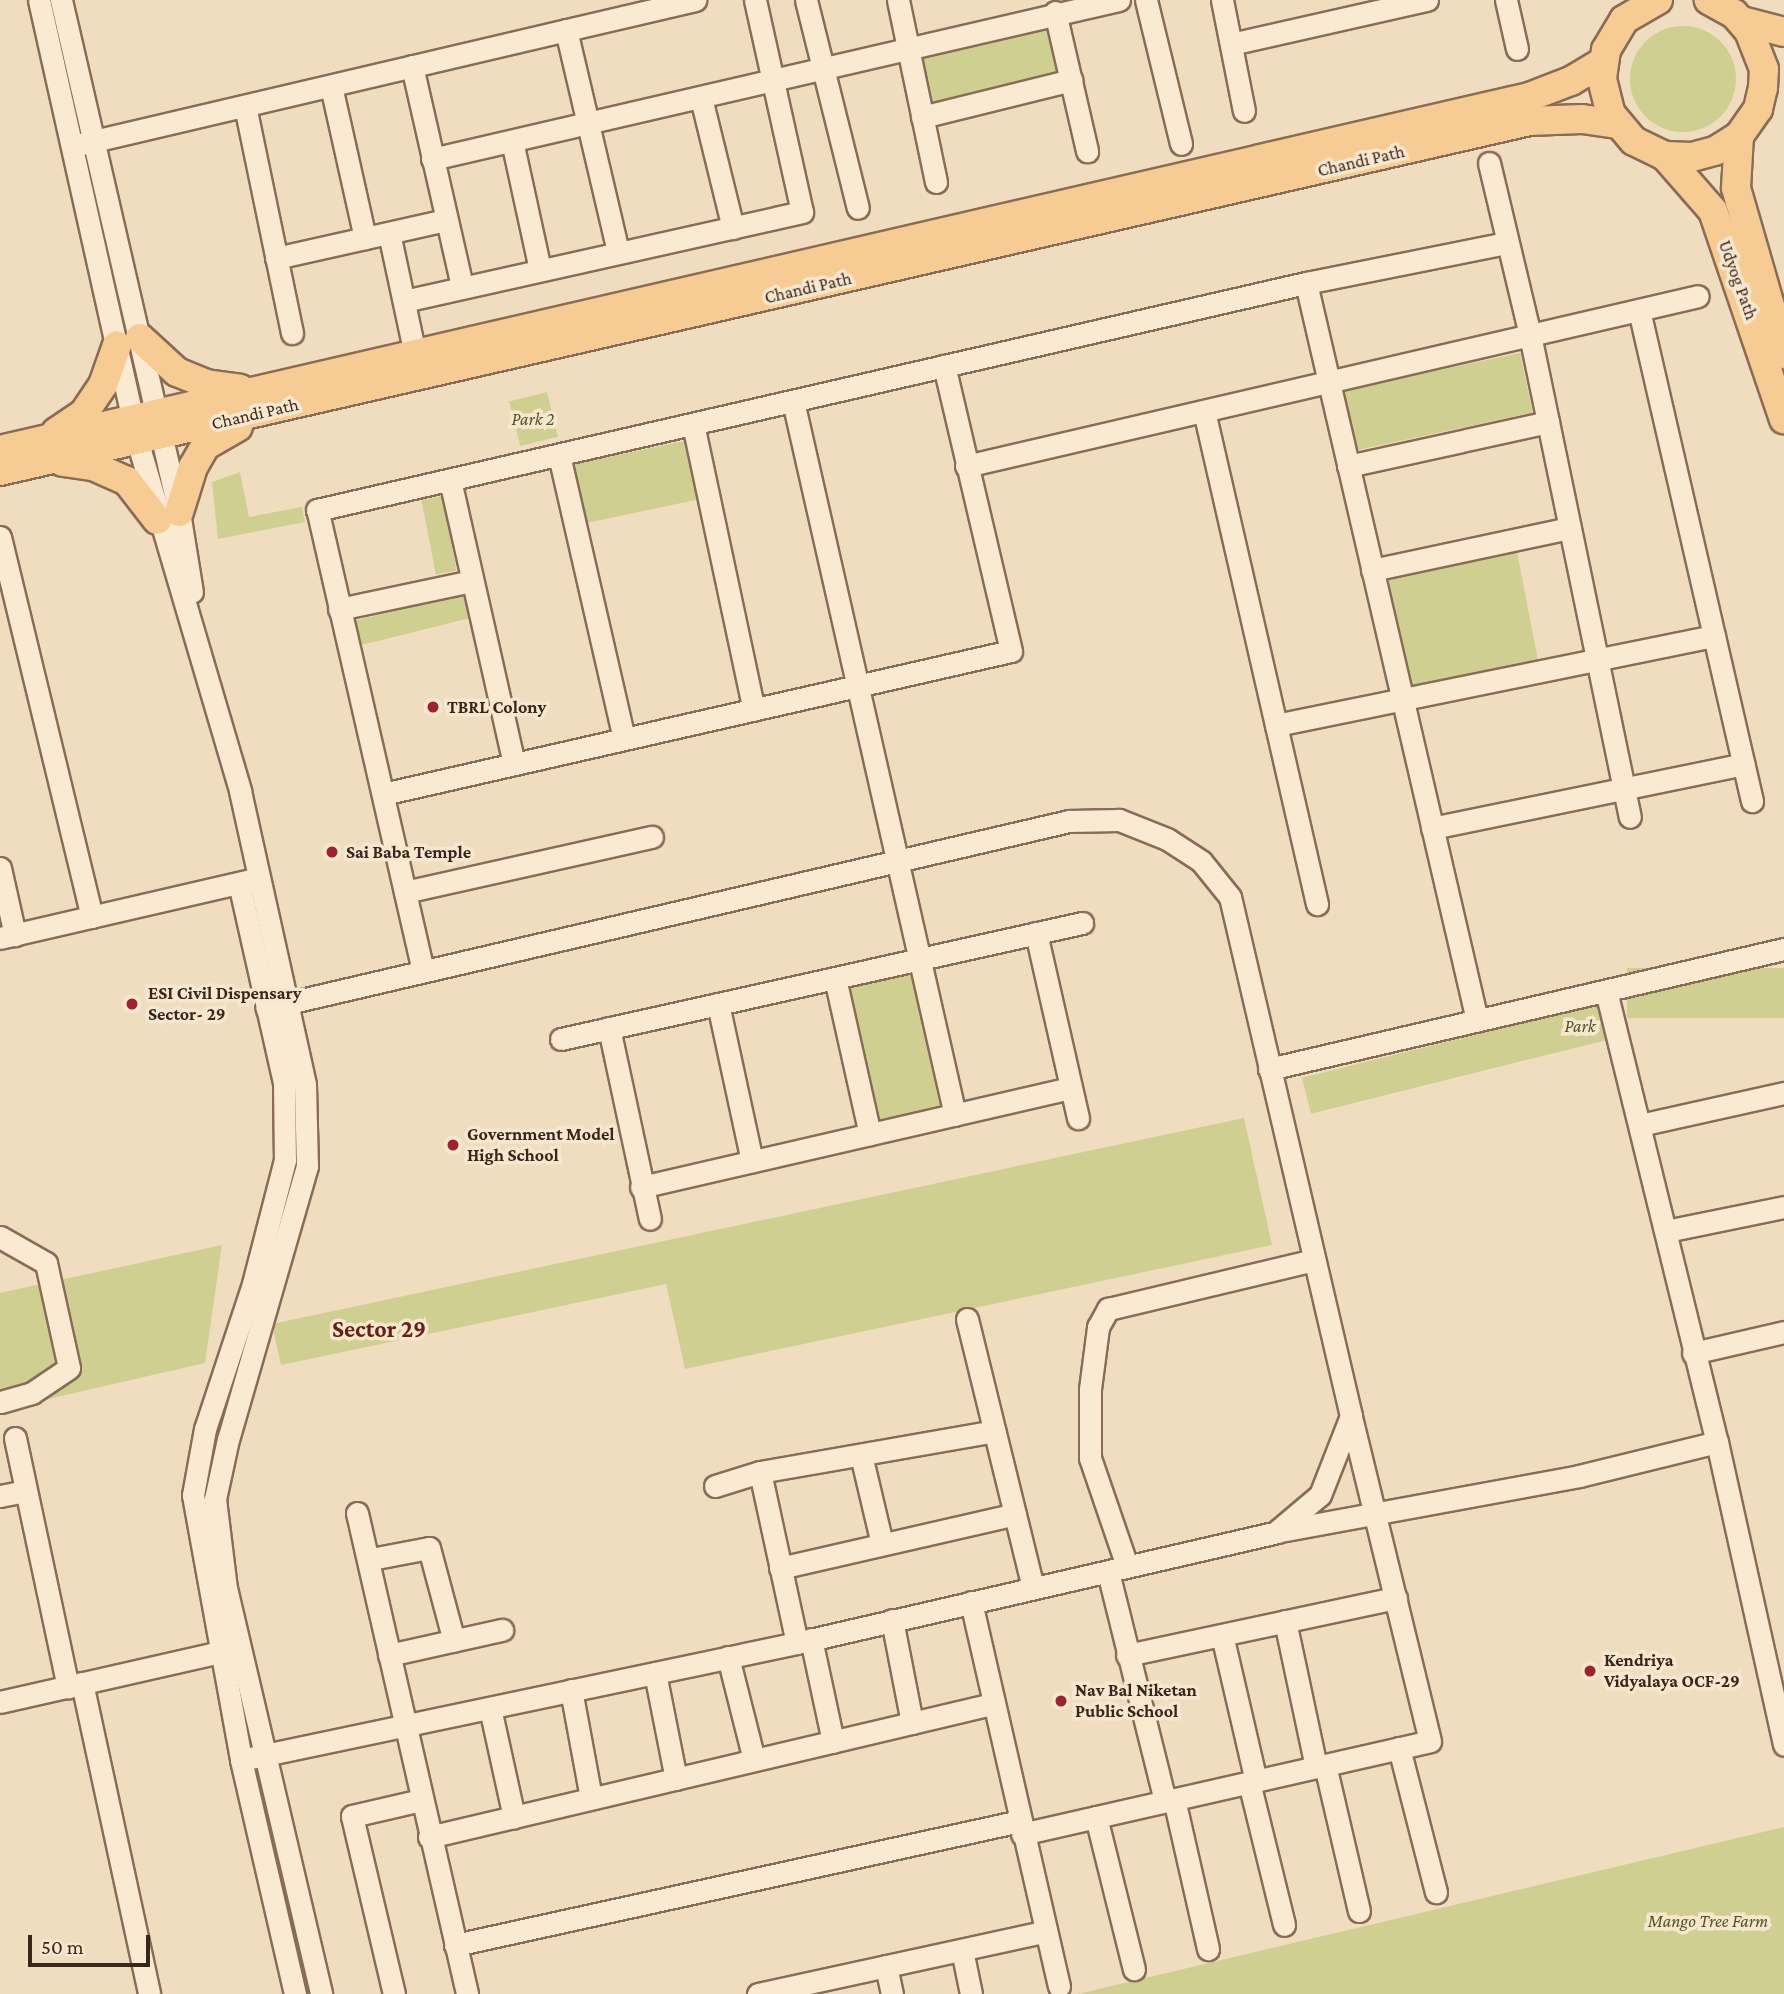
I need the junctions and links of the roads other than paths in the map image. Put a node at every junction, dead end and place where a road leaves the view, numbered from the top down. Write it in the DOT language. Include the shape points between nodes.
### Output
graph roads {
  1 [pos="39,0"];
  2 [pos="61,0"];
  3 [pos="695,0"];
  4 [pos="755,0"];
  5 [pos="806,0"];
  6 [pos="898,0"];
  7 [pos="1119,0"];
  8 [pos="1146,0"];
  9 [pos="1222,0"];
  10 [pos="1427,0"];
  11 [pos="1506,0"];
  12 [pos="1658,0"];
  13 [pos="1709,0"];
  14 [pos="1352,8"];
  15 [pos="1627,10"];
  16 [pos="1055,12"];
  17 [pos="1742,21"];
  18 [pos="566,30"];
  19 [pos="1784,32"];
  20 [pos="1231,44"];
  21 [pos="907,48"];
  22 [pos="1517,49"];
  23 [pos="1603,62"];
  24 [pos="412,66"];
  25 [pos="823,70"];
  26 [pos="1071,80"];
  27 [pos="773,82"];
  28 [pos="1784,84"];
  29 [pos="331,86"];
  30 [pos="701,99"];
  31 [pos="1760,102"];
  32 [pos="245,106"];
  33 [pos="1244,111"];
  34 [pos="922,117"];
  35 [pos="587,124"];
  36 [pos="1617,124"];
  37 [pos="1739,136"];
  38 [pos="95,141"];
  39 [pos="512,141"];
  40 [pos="1181,144"];
  41 [pos="72,146"];
  42 [pos="1087,151"];
  43 [pos="1665,156"];
  44 [pos="432,159"];
  45 [pos="1489,163"];
  46 [pos="936,182"];
  47 [pos="858,208"];
  48 [pos="446,220"];
  49 [pos="733,228"];
  50 [pos="389,233"];
  51 [pos="365,238"];
  52 [pos="1507,243"];
  53 [pos="618,252"];
  54 [pos="276,258"];
  55 [pos="540,269"];
  56 [pos="1306,283"];
  57 [pos="462,286"];
  58 [pos="1698,296"];
  59 [pos="404,301"];
  60 [pos="1639,310"];
  61 [pos="292,333"];
  62 [pos="1530,335"];
  63 [pos="128,342"];
  64 [pos="415,354"];
  65 [pos="1784,354"];
  66 [pos="944,366"];
  67 [pos="1328,382"];
  68 [pos="261,401"];
  69 [pos="793,401"];
  70 [pos="1204,411"];
  71 [pos="1784,419"];
  72 [pos="1548,422"];
  73 [pos="693,424"];
  74 [pos="147,427"];
  75 [pos="0,450"];
  76 [pos="46,450"];
  77 [pos="559,455"];
  78 [pos="967,466"];
  79 [pos="1348,466"];
  80 [pos="0,471"];
  81 [pos="450,480"];
  82 [pos="168,516"];
  83 [pos="1570,528"];
  84 [pos="0,537"];
  85 [pos="4,565"];
  86 [pos="1372,570"];
  87 [pos="472,581"];
  88 [pos="340,609"];
  89 [pos="1714,636"];
  90 [pos="1598,660"];
  91 [pos="858,686"];
  92 [pos="1402,699"];
  93 [pos="754,710"];
  94 [pos="1276,725"];
  95 [pos="624,739"];
  96 [pos="514,764"];
  97 [pos="1743,764"];
  98 [pos="1624,788"];
  99 [pos="383,794"];
  100 [pos="1752,801"];
  101 [pos="1630,817"];
  102 [pos="1432,828"];
  103 [pos="652,837"];
  104 [pos="897,861"];
  105 [pos="0,868"];
  106 [pos="249,881"];
  107 [pos="405,892"];
  108 [pos="1317,904"];
  109 [pos="92,917"];
  110 [pos="1082,923"];
  111 [pos="1036,933"];
  112 [pos="7,937"];
  113 [pos="1784,949"];
  114 [pos="919,960"];
  115 [pos="423,971"];
  116 [pos="835,978"];
  117 [pos="1606,990"];
  118 [pos="718,1004"];
  119 [pos="277,1005"];
  120 [pos="1477,1020"];
  121 [pos="609,1028"];
  122 [pos="561,1039"];
  123 [pos="1269,1069"];
  124 [pos="1070,1088"];
  125 [pos="1784,1093"];
  126 [pos="955,1115"];
  127 [pos="1078,1118"];
  128 [pos="1640,1125"];
  129 [pos="870,1134"];
  130 [pos="752,1161"];
  131 [pos="641,1187"];
  132 [pos="1784,1208"];
  133 [pos="650,1219"];
  134 [pos="1666,1231"];
  135 [pos="0,1237"];
  136 [pos="1314,1260"];
  137 [pos="967,1319"];
  138 [pos="1784,1332"];
  139 [pos="1693,1353"];
  140 [pos="0,1402"];
  141 [pos="1351,1416"];
  142 [pos="994,1431"];
  143 [pos="15,1437"];
  144 [pos="1717,1442"];
  145 [pos="861,1455"];
  146 [pos="760,1472"];
  147 [pos="715,1486"];
  148 [pos="26,1490"];
  149 [pos="0,1496"];
  150 [pos="358,1513"];
  151 [pos="1375,1513"];
  152 [pos="1015,1514"];
  153 [pos="1276,1532"];
  154 [pos="882,1544"];
  155 [pos="371,1559"];
  156 [pos="780,1568"];
  157 [pos="1117,1569"];
  158 [pos="1033,1588"];
  159 [pos="1396,1598"];
  160 [pos="971,1602"];
  161 [pos="892,1620"];
  162 [pos="1285,1621"];
  163 [pos="502,1630"];
  164 [pos="1222,1635"];
  165 [pos="454,1641"];
  166 [pos="804,1641"];
  167 [pos="230,1650"];
  168 [pos="1127,1654"];
  169 [pos="389,1655"];
  170 [pos="728,1657"];
  171 [pos="655,1672"];
  172 [pos="75,1685"];
  173 [pos="571,1690"];
  174 [pos="0,1702"];
  175 [pos="992,1704"];
  176 [pos="490,1708"];
  177 [pos="912,1723"];
  178 [pos="405,1726"];
  179 [pos="833,1742"];
  180 [pos="1784,1745"];
  181 [pos="1399,1748"];
  182 [pos="265,1755"];
  183 [pos="241,1760"];
  184 [pos="754,1760"];
  185 [pos="1321,1766"];
  186 [pos="676,1779"];
  187 [pos="1252,1782"];
  188 [pos="592,1798"];
  189 [pos="421,1800"];
  190 [pos="1169,1800"];
  191 [pos="514,1817"];
  192 [pos="1096,1817"];
  193 [pos="1021,1827"];
  194 [pos="429,1837"];
  195 [pos="1436,1892"];
  196 [pos="1359,1911"];
  197 [pos="1284,1925"];
  198 [pos="1046,1931"];
  199 [pos="455,1945"];
  200 [pos="1208,1949"];
  201 [pos="962,1950"];
  202 [pos="886,1966"];
  203 [pos="1134,1969"];
  204 [pos="1059,1986"];
  205 [pos="808,1989"];
  206 [pos="149,1994"];
  207 [pos="295,1994"];
  208 [pos="321,1994"];
  209 [pos="394,1994"];
  210 [pos="467,1994"];
  211 [pos="758,1994"];
  212 [pos="892,1994"];
  213 [pos="971,1994"];
  1 -- 41 [label="street"];
  2 -- 38 [label="street"];
  3 -- 18 [label="street"];
  4 -- 27 [label="street"];
  5 -- 25 [label="street"];
  6 -- 21 [label="street"];
  7 -- 16 [label="street"];
  8 -- 40 [label="street"];
  9 -- 20 [label="street"];
  10 -- 14 [label="street"];
  11 -- 22 [label="street"];
  12 -- 15 [label="main road"];
  13 -- 17 [label="main road"];
  14 -- 20 [label="street"];
  15 -- 23 [label="main road"];
  16 -- 21 [label="street"];
  16 -- 26 [label="street"];
  17 -- 19 [label="main road"];
  17 -- 31 [label="main road" via="1756,42 1764,69"];
  18 -- 24 [label="street"];
  18 -- 35 [label="street"];
  20 -- 33 [label="street"];
  21 -- 25 [label="street"];
  21 -- 34 [label="street"];
  23 -- 36 [label="main road" via="1602,79"];
  23 -- 64 [label="main road, Chandi Path" via="1572,81 1529,97"];
  24 -- 29 [label="street"];
  24 -- 44 [label="street"];
  25 -- 27 [label="street"];
  25 -- 47 [label="street"];
  26 -- 34 [label="street"];
  26 -- 42 [label="street"];
  27 -- 30 [label="street"];
  27 -- 49 [label="street" via="802,212"];
  28 -- 31 [label="main road"];
  29 -- 32 [label="street"];
  29 -- 51 [label="street"];
  30 -- 35 [label="street"];
  30 -- 49 [label="street"];
  31 -- 37 [label="main road"];
  32 -- 38 [label="street"];
  32 -- 54 [label="street"];
  34 -- 46 [label="street"];
  35 -- 39 [label="street"];
  35 -- 53 [label="street"];
  36 -- 43 [label="main road" via="1634,141"];
  36 -- 68 [label="main road, Chandi Path" via="1582,119 1529,121"];
  37 -- 43 [label="main road" via="1715,151 1692,157"];
  37 -- 65 [label="main road, Udyog Path" via="1736,188"];
  38 -- 41 [label="street"];
  38 -- 63 [label="street"];
  39 -- 44 [label="street"];
  39 -- 55 [label="street"];
  41 -- 63 [label="street"];
  43 -- 71 [label="main road, Udyog Path" via="1713,211"];
  44 -- 48 [label="street"];
  45 -- 52 [label="street"];
  48 -- 50 [label="street"];
  48 -- 57 [label="street"];
  49 -- 53 [label="street"];
  50 -- 51 [label="street"];
  50 -- 59 [label="street"];
  51 -- 54 [label="street"];
  52 -- 56 [label="street"];
  52 -- 62 [label="street"];
  53 -- 55 [label="street"];
  54 -- 61 [label="street"];
  55 -- 57 [label="street"];
  56 -- 66 [label="street"];
  56 -- 67 [label="street"];
  57 -- 59 [label="street"];
  58 -- 60 [label="street"];
  59 -- 64 [label="street"];
  60 -- 62 [label="street"];
  60 -- 89 [label="street"];
  62 -- 67 [label="street"];
  62 -- 72 [label="street"];
  63 -- 68 [label="main road" via="177,372"];
  63 -- 74 [label="street"];
  63 -- 76 [label="main road" via="84,413"];
  64 -- 68 [label="main road, Chandi Path"];
  66 -- 69 [label="street"];
  66 -- 78 [label="street"];
  67 -- 70 [label="street"];
  67 -- 79 [label="street"];
  68 -- 74 [label="main road, Chandi Path"];
  68 -- 82 [label="main road" via="205,446"];
  69 -- 73 [label="street"];
  69 -- 91 [label="street"];
  70 -- 78 [label="street"];
  70 -- 94 [label="street"];
  72 -- 79 [label="street"];
  72 -- 83 [label="street"];
  73 -- 77 [label="street"];
  73 -- 93 [label="street"];
  74 -- 76 [label="main road, Chandi Path"];
  74 -- 82 [label="street"];
  75 -- 76 [label="main road, Chandi Path"];
  76 -- 80 [label="main road, Chandi Path"];
  76 -- 82 [label="main road" via="127,481"];
  77 -- 81 [label="street"];
  77 -- 95 [label="street"];
  78 -- 91 [label="street" via="1011,651"];
  79 -- 86 [label="street"];
  81 -- 87 [label="street"];
  81 -- 88 [label="street" via="317,510"];
  82 -- 106 [label="street"];
  83 -- 86 [label="street"];
  83 -- 90 [label="street"];
  84 -- 85 [label="street"];
  85 -- 109 [label="street"];
  86 -- 92 [label="street"];
  87 -- 88 [label="street"];
  87 -- 96 [label="street"];
  88 -- 99 [label="street"];
  89 -- 90 [label="street"];
  89 -- 97 [label="street"];
  90 -- 92 [label="street"];
  90 -- 98 [label="street"];
  91 -- 93 [label="street"];
  91 -- 104 [label="street"];
  92 -- 94 [label="street"];
  92 -- 102 [label="street"];
  93 -- 95 [label="street"];
  94 -- 108 [label="street"];
  95 -- 96 [label="street"];
  96 -- 99 [label="street"];
  97 -- 98 [label="street"];
  97 -- 100 [label="street"];
  98 -- 101 [label="street"];
  98 -- 102 [label="street"];
  99 -- 107 [label="street"];
  102 -- 120 [label="street"];
  103 -- 107 [label="street"];
  104 -- 114 [label="street"];
  104 -- 115 [label="street"];
  104 -- 123 [label="street" via="1069,821 1119,820 1167,839 1201,861 1230,897"];
  105 -- 112 [label="street"];
  106 -- 109 [label="street"];
  106 -- 119 [label="street"];
  107 -- 115 [label="street"];
  109 -- 112 [label="street"];
  110 -- 111 [label="street"];
  111 -- 114 [label="street"];
  111 -- 124 [label="street"];
  113 -- 117 [label="street"];
  114 -- 116 [label="street"];
  114 -- 126 [label="street"];
  115 -- 119 [label="street"];
  116 -- 118 [label="street"];
  116 -- 129 [label="street"];
  117 -- 120 [label="street"];
  117 -- 128 [label="street"];
  118 -- 121 [label="street"];
  118 -- 130 [label="street"];
  119 -- 167 [label="street" via="285,1160 253,1284 205,1429 193,1495"];
  120 -- 123 [label="street"];
  121 -- 122 [label="street"];
  121 -- 131 [label="street"];
  123 -- 136 [label="street"];
  124 -- 126 [label="street"];
  124 -- 127 [label="street"];
  125 -- 128 [label="street"];
  126 -- 129 [label="street"];
  128 -- 134 [label="street"];
  129 -- 130 [label="street"];
  130 -- 131 [label="street"];
  131 -- 133 [label="street"];
  132 -- 134 [label="street"];
  134 -- 139 [label="street"];
  135 -- 140 [label="street" via="46,1263 69,1368 32,1393"];
  136 -- 141 [label="street"];
  136 -- 157 [label="street" via="1108,1309 1098,1327 1090,1458"];
  137 -- 142 [label="street"];
  138 -- 139 [label="street"];
  139 -- 144 [label="street"];
  141 -- 151 [label="street"];
  141 -- 153 [label="street" via="1320,1495"];
  142 -- 145 [label="street"];
  142 -- 152 [label="street"];
  143 -- 148 [label="street"];
  144 -- 151 [label="street" via="1579,1476"];
  144 -- 180 [label="street"];
  145 -- 146 [label="street"];
  145 -- 154 [label="street"];
  146 -- 147 [label="street"];
  146 -- 156 [label="street"];
  148 -- 149 [label="street"];
  148 -- 172 [label="street"];
  150 -- 155 [label="street"];
  151 -- 153 [label="street"];
  151 -- 159 [label="street"];
  152 -- 154 [label="street"];
  152 -- 158 [label="street"];
  153 -- 157 [label="street"];
  154 -- 156 [label="street"];
  155 -- 165 [label="street" via="429,1548"];
  155 -- 169 [label="street"];
  156 -- 166 [label="street"];
  157 -- 158 [label="street"];
  157 -- 168 [label="street"];
  158 -- 160 [label="street"];
  159 -- 162 [label="street"];
  159 -- 181 [label="street" via="1430,1741"];
  160 -- 161 [label="street"];
  160 -- 175 [label="street"];
  161 -- 166 [label="street"];
  161 -- 177 [label="street"];
  162 -- 164 [label="street"];
  162 -- 185 [label="street"];
  163 -- 165 [label="street"];
  164 -- 168 [label="street"];
  164 -- 187 [label="street"];
  165 -- 169 [label="street"];
  166 -- 170 [label="street"];
  166 -- 179 [label="street"];
  167 -- 172 [label="street"];
  167 -- 182 [label="street"];
  167 -- 183 [label="street"];
  168 -- 190 [label="street"];
  169 -- 178 [label="street"];
  170 -- 171 [label="street"];
  170 -- 184 [label="street"];
  171 -- 173 [label="street"];
  171 -- 186 [label="street"];
  172 -- 174 [label="street"];
  172 -- 206 [label="street"];
  173 -- 176 [label="street"];
  173 -- 188 [label="street"];
  175 -- 177 [label="street"];
  175 -- 193 [label="street"];
  176 -- 178 [label="street"];
  176 -- 191 [label="street"];
  177 -- 179 [label="street"];
  178 -- 182 [label="street"];
  178 -- 189 [label="street"];
  179 -- 184 [label="street"];
  181 -- 185 [label="street"];
  181 -- 195 [label="street"];
  182 -- 183 [label="street"];
  182 -- 208 [label="street"];
  183 -- 207 [label="street"];
  184 -- 186 [label="street"];
  185 -- 187 [label="street"];
  185 -- 196 [label="street"];
  186 -- 188 [label="street"];
  187 -- 190 [label="street"];
  187 -- 197 [label="street"];
  188 -- 191 [label="street"];
  189 -- 194 [label="street"];
  189 -- 209 [label="street" via="352,1816"];
  190 -- 192 [label="street"];
  190 -- 200 [label="street"];
  191 -- 194 [label="street"];
  192 -- 193 [label="street"];
  192 -- 203 [label="street"];
  193 -- 198 [label="street"];
  193 -- 199 [label="street"];
  194 -- 199 [label="street"];
  198 -- 201 [label="street"];
  198 -- 204 [label="street"];
  199 -- 210 [label="street"];
  201 -- 202 [label="street"];
  201 -- 213 [label="street"];
  202 -- 205 [label="street"];
  202 -- 212 [label="street"];
  205 -- 211 [label="street"];
}
